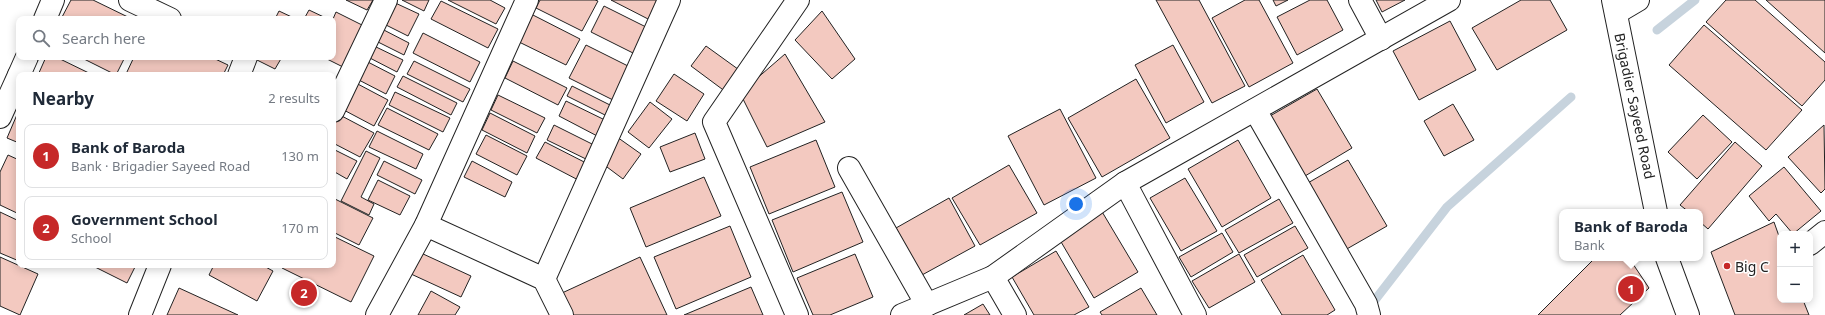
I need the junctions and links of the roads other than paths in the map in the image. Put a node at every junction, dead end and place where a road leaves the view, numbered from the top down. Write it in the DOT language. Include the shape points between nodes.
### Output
graph roads {
  1 [pos="53,0"];
  2 [pos="130,0"];
  3 [pos="386,0"];
  4 [pos="527,0"];
  5 [pos="669,0"];
  6 [pos="798,0"];
  7 [pos="1360,0"];
  8 [pos="1449,0"];
  9 [pos="1638,0"];
  10 [pos="1614,7"];
  11 [pos="46,16"];
  12 [pos="164,16"];
  13 [pos="1381,39"];
  14 [pos="26,60"];
  15 [pos="245,60"];
  16 [pos="20,72"];
  17 [pos="240,72"];
  18 [pos="16,82"];
  19 [pos="336,105"];
  20 [pos="1255,110"];
  21 [pos="0,117"];
  22 [pos="849,168"];
  23 [pos="1125,183"];
  24 [pos="1655,209"];
  25 [pos="426,225"];
  26 [pos="1825,232"];
  27 [pos="1813,242"];
  28 [pos="1668,261"];
  29 [pos="159,268"];
  30 [pos="993,277"];
  31 [pos="544,279"];
  32 [pos="927,305"];
  33 [pos="140,315"];
  34 [pos="377,315"];
  35 [pos="562,315"];
  36 [pos="797,315"];
  37 [pos="902,315"];
  38 [pos="1015,315"];
  39 [pos="1195,315"];
  40 [pos="1369,315"];
  41 [pos="1688,315"];
  1 -- 11 [label="street"];
  2 -- 12 [label="street"];
  3 -- 19 [label="street"];
  4 -- 25 [label="street"];
  5 -- 31 [label="street"];
  6 -- 36 [label="street" via="714,122"];
  7 -- 13 [label="street"];
  8 -- 13 [label="street"];
  9 -- 10 [label="street"];
  10 -- 24 [label="street, Brigadier Sayeed Road"];
  13 -- 20 [label="street"];
  14 -- 16 [label="street"];
  15 -- 17 [label="street"];
  18 -- 21 [label="street"];
  20 -- 23 [label="street"];
  20 -- 40 [label="street" via="1366,304"];
  22 -- 32 [label="street"];
  23 -- 30 [label="street"];
  23 -- 39 [label="street"];
  25 -- 31 [label="street"];
  25 -- 34 [label="street"];
  26 -- 27 [label="street"];
  28 -- 41 [label="street"];
  29 -- 33 [label="street"];
  30 -- 32 [label="street"];
  30 -- 38 [label="street"];
  31 -- 35 [label="street"];
  32 -- 37 [label="street"];
}
